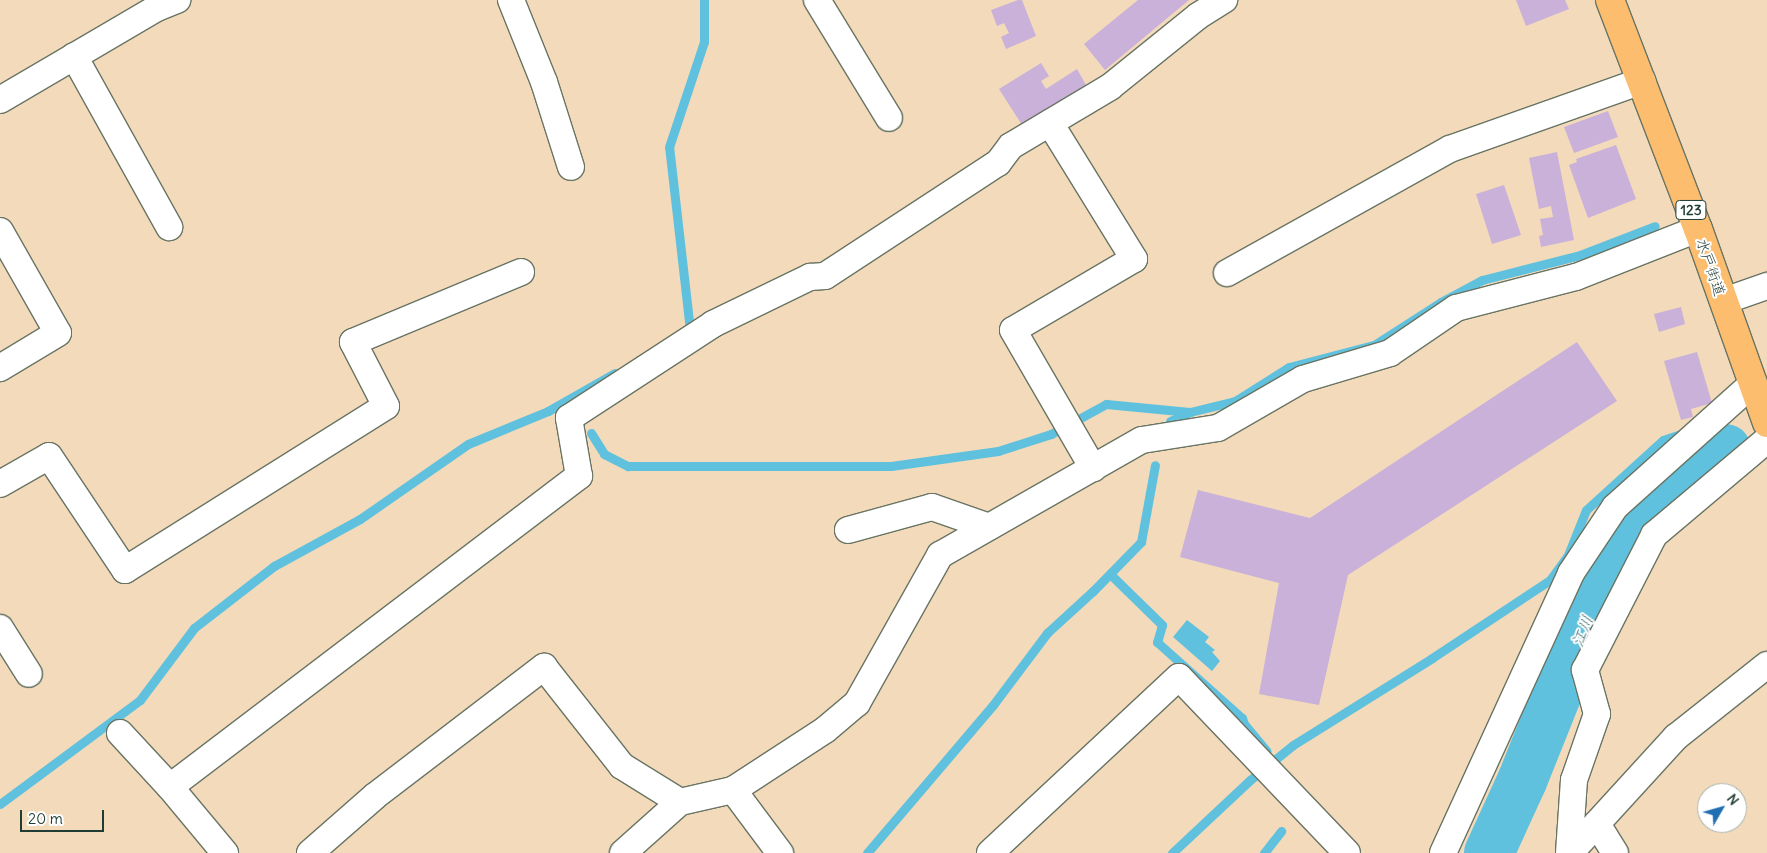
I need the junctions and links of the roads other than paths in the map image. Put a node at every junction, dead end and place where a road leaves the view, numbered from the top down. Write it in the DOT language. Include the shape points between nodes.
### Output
graph roads {
  1 [pos="177,0"];
  2 [pos="511,0"];
  3 [pos="817,0"];
  4 [pos="1224,0"];
  5 [pos="1610,0"];
  6 [pos="74,56"];
  7 [pos="1642,81"];
  8 [pos="0,100"];
  9 [pos="889,118"];
  10 [pos="1050,123"];
  11 [pos="571,167"];
  12 [pos="169,227"];
  13 [pos="1698,229"];
  14 [pos="0,231"];
  15 [pos="521,272"];
  16 [pos="1227,273"];
  17 [pos="1767,286"];
  18 [pos="1724,301"];
  19 [pos="0,368"];
  20 [pos="1753,383"];
  21 [pos="1767,423"];
  22 [pos="1767,440"];
  23 [pos="1093,468"];
  24 [pos="0,484"];
  25 [pos="989,528"];
  26 [pos="848,530"];
  27 [pos="0,628"];
  28 [pos="1767,665"];
  29 [pos="29,674"];
  30 [pos="120,733"];
  31 [pos="170,787"];
  32 [pos="733,790"];
  33 [pos="680,802"];
  34 [pos="1597,824"];
  35 [pos="225,853"];
  36 [pos="310,853"];
  37 [pos="623,853"];
  38 [pos="780,853"];
  39 [pos="990,853"];
  40 [pos="1347,853"];
  41 [pos="1443,853"];
  42 [pos="1570,853"];
  43 [pos="1615,853"];
  1 -- 6 [label="street" via="157,8"];
  2 -- 11 [label="street" via="544,82"];
  3 -- 9 [label="street"];
  4 -- 10 [label="street" via="1198,16 1110,87"];
  5 -- 7 [label="highway, 水戸街道 / 123"];
  6 -- 8 [label="street"];
  6 -- 12 [label="street"];
  7 -- 13 [label="highway, 水戸街道 / 123"];
  7 -- 16 [label="street" via="1450,149"];
  10 -- 23 [label="street" via="1134,259 1013,330"];
  10 -- 31 [label="street" via="1011,146 998,163 825,276 810,277 713,324 569,418 579,476"];
  13 -- 18 [label="highway, 水戸街道 / 123"];
  13 -- 23 [label="street" via="1576,277 1456,308 1390,352 1303,379 1218,428 1142,440"];
  14 -- 19 [label="street" via="58,333"];
  15 -- 24 [label="street" via="353,342 386,406 125,570 49,456"];
  17 -- 18 [label="street"];
  18 -- 20 [label="highway, 水戸街道 / 123"];
  20 -- 21 [label="highway, 水戸街道 / 123"];
  20 -- 41 [label="street" via="1616,506 1576,566"];
  22 -- 42 [label="street" via="1654,535 1585,670 1597,714 1574,780"];
  23 -- 25 [label="street"];
  25 -- 26 [label="street" via="932,507"];
  25 -- 32 [label="street" via="940,555 857,703 826,730"];
  27 -- 29 [label="street"];
  28 -- 34 [label="street" via="1676,737"];
  30 -- 31 [label="street"];
  31 -- 35 [label="street"];
  32 -- 33 [label="street"];
  32 -- 38 [label="street"];
  33 -- 36 [label="street" via="622,766 544,667 375,796"];
  33 -- 37 [label="street"];
  34 -- 42 [label="street"];
  34 -- 43 [label="street"];
  39 -- 40 [label="street" via="1179,677"];
}
